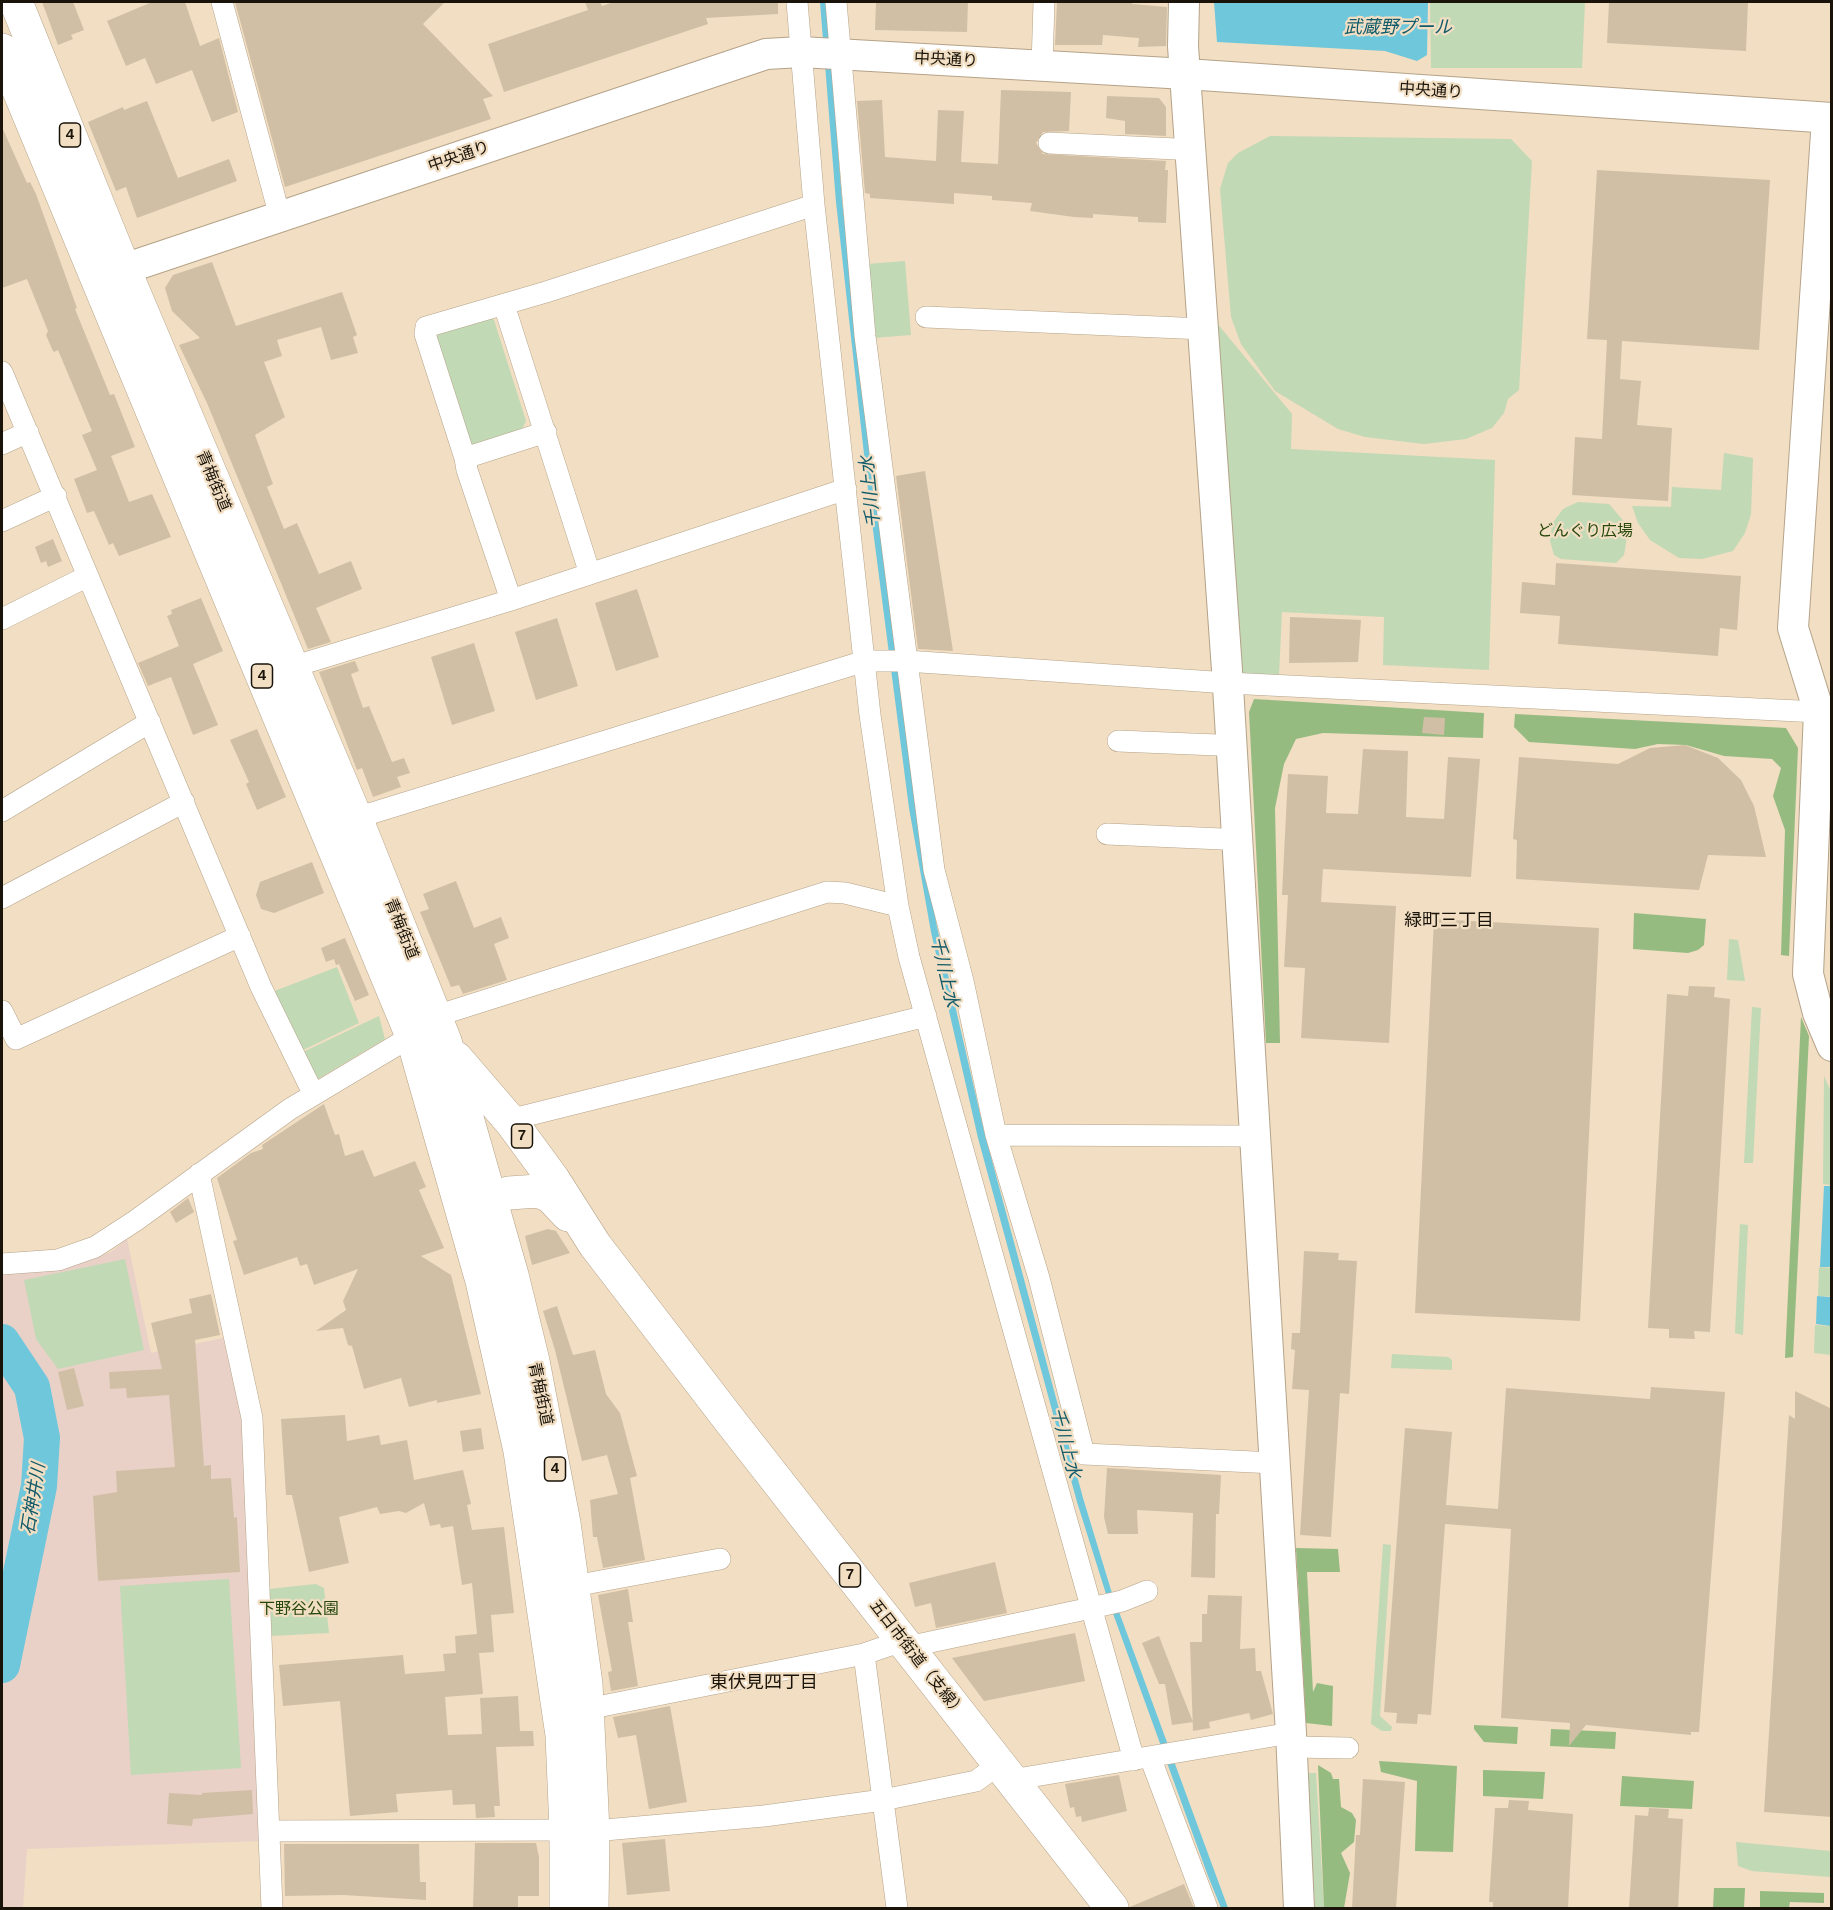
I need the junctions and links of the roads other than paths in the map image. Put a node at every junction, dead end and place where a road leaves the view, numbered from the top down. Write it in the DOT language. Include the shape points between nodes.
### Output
graph roads {
  1 [pos="16,2"];
  2 [pos="222,2"];
  3 [pos="797,2"];
  4 [pos="836,2"];
  5 [pos="1044,2"];
  6 [pos="1184,2"];
  7 [pos="2,50"];
  8 [pos="821,53"];
  9 [pos="1042,66"];
  10 [pos="1186,74"];
  11 [pos="1829,118"];
  12 [pos="1049,143"];
  13 [pos="1176,149"];
  14 [pos="814,204"];
  15 [pos="84,210"];
  16 [pos="280,217"];
  17 [pos="110,274"];
  18 [pos="504,304"];
  19 [pos="926,317"];
  20 [pos="1204,329"];
  21 [pos="2,372"];
  22 [pos="28,432"];
  23 [pos="546,432"];
  24 [pos="2,444"];
  25 [pos="465,458"];
  26 [pos="846,489"];
  27 [pos="56,496"];
  28 [pos="2,521"];
  29 [pos="590,574"];
  30 [pos="87,576"];
  31 [pos="511,600"];
  32 [pos="2,619"];
  33 [pos="865,661"];
  34 [pos="897,661"];
  35 [pos="292,667"];
  36 [pos="1228,683"];
  37 [pos="1819,712"];
  38 [pos="150,723"];
  39 [pos="1118,741"];
  40 [pos="1217,745"];
  41 [pos="184,802"];
  42 [pos="2,811"];
  43 [pos="356,818"];
  44 [pos="1107,834"];
  45 [pos="1222,839"];
  46 [pos="2,898"];
  47 [pos="898,906"];
  48 [pos="240,936"];
  49 [pos="2,1011"];
  50 [pos="926,1016"];
  51 [pos="431,1031"];
  52 [pos="1832,1046"];
  53 [pos="313,1093"];
  54 [pos="512,1123"];
  55 [pos="996,1135"];
  56 [pos="1241,1136"];
  57 [pos="199,1174"];
  58 [pos="476,1202"];
  59 [pos="590,1238"];
  60 [pos="2,1264"];
  61 [pos="1275,1463"];
  62 [pos="720,1559"];
  63 [pos="590,1583"];
  64 [pos="1147,1591"];
  65 [pos="1091,1608"];
  66 [pos="904,1644"];
  67 [pos="864,1654"];
  68 [pos="587,1709"];
  69 [pos="1291,1740"];
  70 [pos="1348,1748"];
  71 [pos="1154,1756"];
  72 [pos="1005,1772"];
  73 [pos="883,1800"];
  74 [pos="579,1830"];
  75 [pos="270,1831"];
  76 [pos="272,1908"];
  77 [pos="566,1908"];
  78 [pos="592,1908"];
  79 [pos="897,1908"];
  80 [pos="1112,1908"];
  81 [pos="1207,1908"];
  82 [pos="1299,1908"];
  1 -- 15 [label="main road, 青梅街道 / 4"];
  2 -- 16 [label="street"];
  3 -- 8 [label="street"];
  4 -- 8 [label="street"];
  5 -- 9 [label="street"];
  6 -- 10 [label="street"];
  7 -- 15 [label="main road, 青梅街道 / 4"];
  8 -- 9 [label="street, 中央通り"];
  8 -- 14 [label="street"];
  8 -- 16 [label="street, 中央通り" via="766,54 747,59"];
  8 -- 34 [label="street" via="865,336"];
  9 -- 10 [label="street, 中央通り"];
  10 -- 11 [label="street, 中央通り"];
  10 -- 20 [label="street"];
  11 -- 37 [label="street" via="1793,628"];
  12 -- 13 [label="street"];
  14 -- 18 [label="street"];
  14 -- 26 [label="street"];
  15 -- 17 [label="main road, 青梅街道 / 4"];
  16 -- 17 [label="street, 中央通り"];
  17 -- 35 [label="main road, 青梅街道 / 4"];
  17 -- 51 [label="main road, 青梅街道 / 4"];
  18 -- 23 [label="street"];
  18 -- 25 [label="street" via="426,327"];
  19 -- 20 [label="street"];
  20 -- 36 [label="street"];
  21 -- 22 [label="street"];
  22 -- 24 [label="street"];
  22 -- 27 [label="street"];
  23 -- 25 [label="street"];
  23 -- 29 [label="street"];
  25 -- 31 [label="street"];
  26 -- 29 [label="street"];
  26 -- 33 [label="street"];
  27 -- 28 [label="street"];
  27 -- 30 [label="street"];
  29 -- 31 [label="street"];
  30 -- 32 [label="street"];
  30 -- 38 [label="street"];
  31 -- 35 [label="street"];
  33 -- 34 [label="street"];
  33 -- 43 [label="street"];
  33 -- 47 [label="street"];
  34 -- 36 [label="street"];
  34 -- 55 [label="street" via="934,870"];
  35 -- 43 [label="main road, 青梅街道 / 4"];
  36 -- 37 [label="street"];
  36 -- 61 [label="street"];
  37 -- 52 [label="street" via="1808,974"];
  38 -- 41 [label="street"];
  38 -- 42 [label="street"];
  39 -- 40 [label="street"];
  41 -- 46 [label="street"];
  41 -- 48 [label="street"];
  43 -- 51 [label="main road, 青梅街道 / 4"];
  44 -- 45 [label="street"];
  47 -- 50 [label="street"];
  47 -- 51 [label="street" via="845,892 827,892"];
  48 -- 49 [label="street" via="16,1039"];
  48 -- 53 [label="street"];
  50 -- 54 [label="street" via="521,1117"];
  50 -- 65 [label="street"];
  51 -- 53 [label="street"];
  51 -- 54 [label="main road, 五日市街道（支線） / 7"];
  51 -- 58 [label="main road, 青梅街道 / 4"];
  53 -- 57 [label="street"];
  54 -- 59 [label="main road, 五日市街道（支線） / 7"];
  55 -- 56 [label="street"];
  55 -- 61 [label="street" via="1039,1278 1084,1454"];
  57 -- 60 [label="street" via="95,1248 58,1260"];
  57 -- 75 [label="street" via="252,1418"];
  58 -- 59 [label="main road, 五日市街道（支線） / 7" via="538,1191 550,1196"];
  58 -- 68 [label="main road, 青梅街道 / 4" via="530,1350 564,1523"];
  58 -- 74 [label="main road, 青梅街道 / 4" via="534,1528"];
  59 -- 66 [label="main road, 五日市街道（支線） / 7"];
  61 -- 69 [label="street"];
  62 -- 63 [label="street"];
  64 -- 65 [label="street"];
  65 -- 66 [label="street"];
  65 -- 71 [label="street"];
  66 -- 67 [label="street"];
  66 -- 72 [label="main road, 五日市街道（支線） / 7"];
  67 -- 68 [label="street"];
  67 -- 73 [label="street"];
  68 -- 74 [label="main road, 青梅街道 / 4"];
  69 -- 70 [label="street"];
  69 -- 71 [label="street"];
  69 -- 82 [label="street"];
  71 -- 72 [label="street"];
  71 -- 81 [label="street"];
  72 -- 73 [label="street"];
  72 -- 80 [label="main road, 五日市街道（支線） / 7"];
  73 -- 74 [label="street" via="764,1816"];
  73 -- 79 [label="street"];
  74 -- 75 [label="street"];
  74 -- 77 [label="main road, 青梅街道 / 4"];
  74 -- 78 [label="main road, 青梅街道 / 4"];
  75 -- 76 [label="street"];
}
